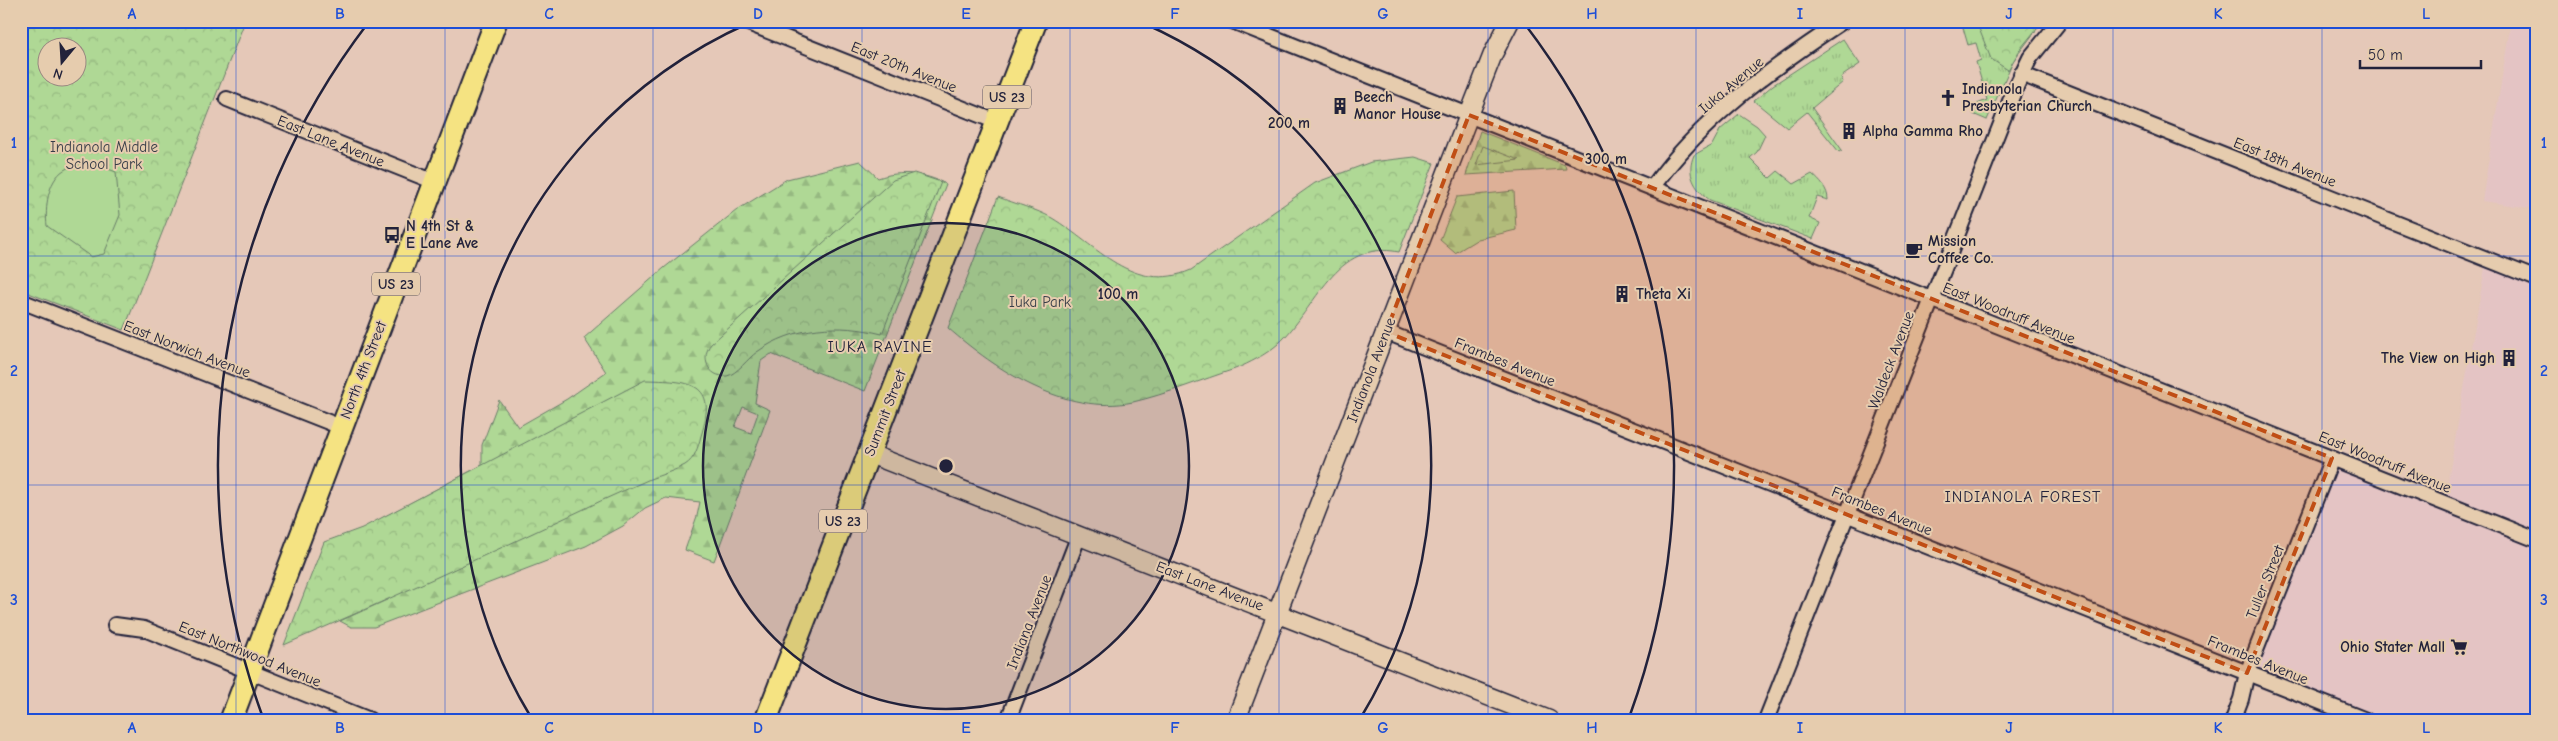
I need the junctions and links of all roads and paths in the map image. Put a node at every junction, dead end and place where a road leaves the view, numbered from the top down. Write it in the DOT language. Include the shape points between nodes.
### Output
graph roads {
  1 [pos="496,21"];
  2 [pos="743,21"];
  3 [pos="1036,21"];
  4 [pos="1232,21"];
  5 [pos="1510,21"];
  6 [pos="1843,21"];
  7 [pos="2060,21"];
  8 [pos="2021,74"];
  9 [pos="227,100"];
  10 [pos="1469,115"];
  11 [pos="997,122"];
  12 [pos="435,182"];
  13 [pos="1652,188"];
  14 [pos="2537,279"];
  15 [pos="1932,300"];
  16 [pos="21,302"];
  17 [pos="1386,332"];
  18 [pos="341,427"];
  19 [pos="870,454"];
  20 [pos="2332,458"];
  21 [pos="1846,514"];
  22 [pos="1079,535"];
  23 [pos="2537,540"];
  24 [pos="1278,613"];
  25 [pos="115,625"];
  26 [pos="250,672"];
  27 [pos="2247,673"];
  28 [pos="231,720"];
  29 [pos="370,720"];
  30 [pos="766,720"];
  31 [pos="1008,720"];
  32 [pos="1236,720"];
  33 [pos="1549,720"];
  34 [pos="1766,720"];
  35 [pos="2233,720"];
  36 [pos="2366,720"];
  1 -- 12 [label="main road, North 4th Street / US 23"];
  2 -- 11 [label="street, East 20th Avenue"];
  3 -- 11 [label="main road, Summit Street / US 23"];
  4 -- 10 [label="street, East Woodruff Avenue"];
  5 -- 10 [label="street, Indianola Avenue"];
  6 -- 13 [label="street, Iuka Avenue" via="1764,77 1718,116 1692,140"];
  7 -- 8 [label="street, Waldeck Avenue"];
  8 -- 14 [label="street, East 18th Avenue"];
  8 -- 15 [label="street, Waldeck Avenue"];
  9 -- 12 [label="street, East Lane Avenue"];
  10 -- 13 [label="street, East Woodruff Avenue"];
  10 -- 17 [label="street, Indianola Avenue"];
  11 -- 19 [label="main road, Summit Street / US 23"];
  12 -- 18 [label="main road, North 4th Street / US 23"];
  13 -- 15 [label="street, East Woodruff Avenue"];
  15 -- 20 [label="street, East Woodruff Avenue"];
  15 -- 21 [label="street, Waldeck Avenue"];
  16 -- 18 [label="street, East Norwich Avenue"];
  17 -- 21 [label="street, Frambes Avenue"];
  17 -- 24 [label="street, Indianola Avenue"];
  18 -- 26 [label="main road, North 4th Street / US 23"];
  19 -- 22 [label="street, East Lane Avenue"];
  19 -- 30 [label="main road, Summit Street / US 23"];
  20 -- 23 [label="street, East Woodruff Avenue"];
  20 -- 27 [label="street, Tuller Street"];
  21 -- 27 [label="street, Frambes Avenue"];
  21 -- 34 [label="street, Waldeck Avenue"];
  22 -- 24 [label="street, East Lane Avenue"];
  22 -- 31 [label="street, Indiana Avenue"];
  24 -- 32 [label="street, Indianola Avenue"];
  24 -- 33 [label="street, East Lane Avenue"];
  25 -- 26 [label="street, East Northwood Avenue" via="144,629"];
  26 -- 28 [label="main road, North 4th Street / US 23"];
  26 -- 29 [label="street, East Northwood Avenue"];
  27 -- 35 [label="street, Tuller Street"];
  27 -- 36 [label="street, Frambes Avenue"];
}
